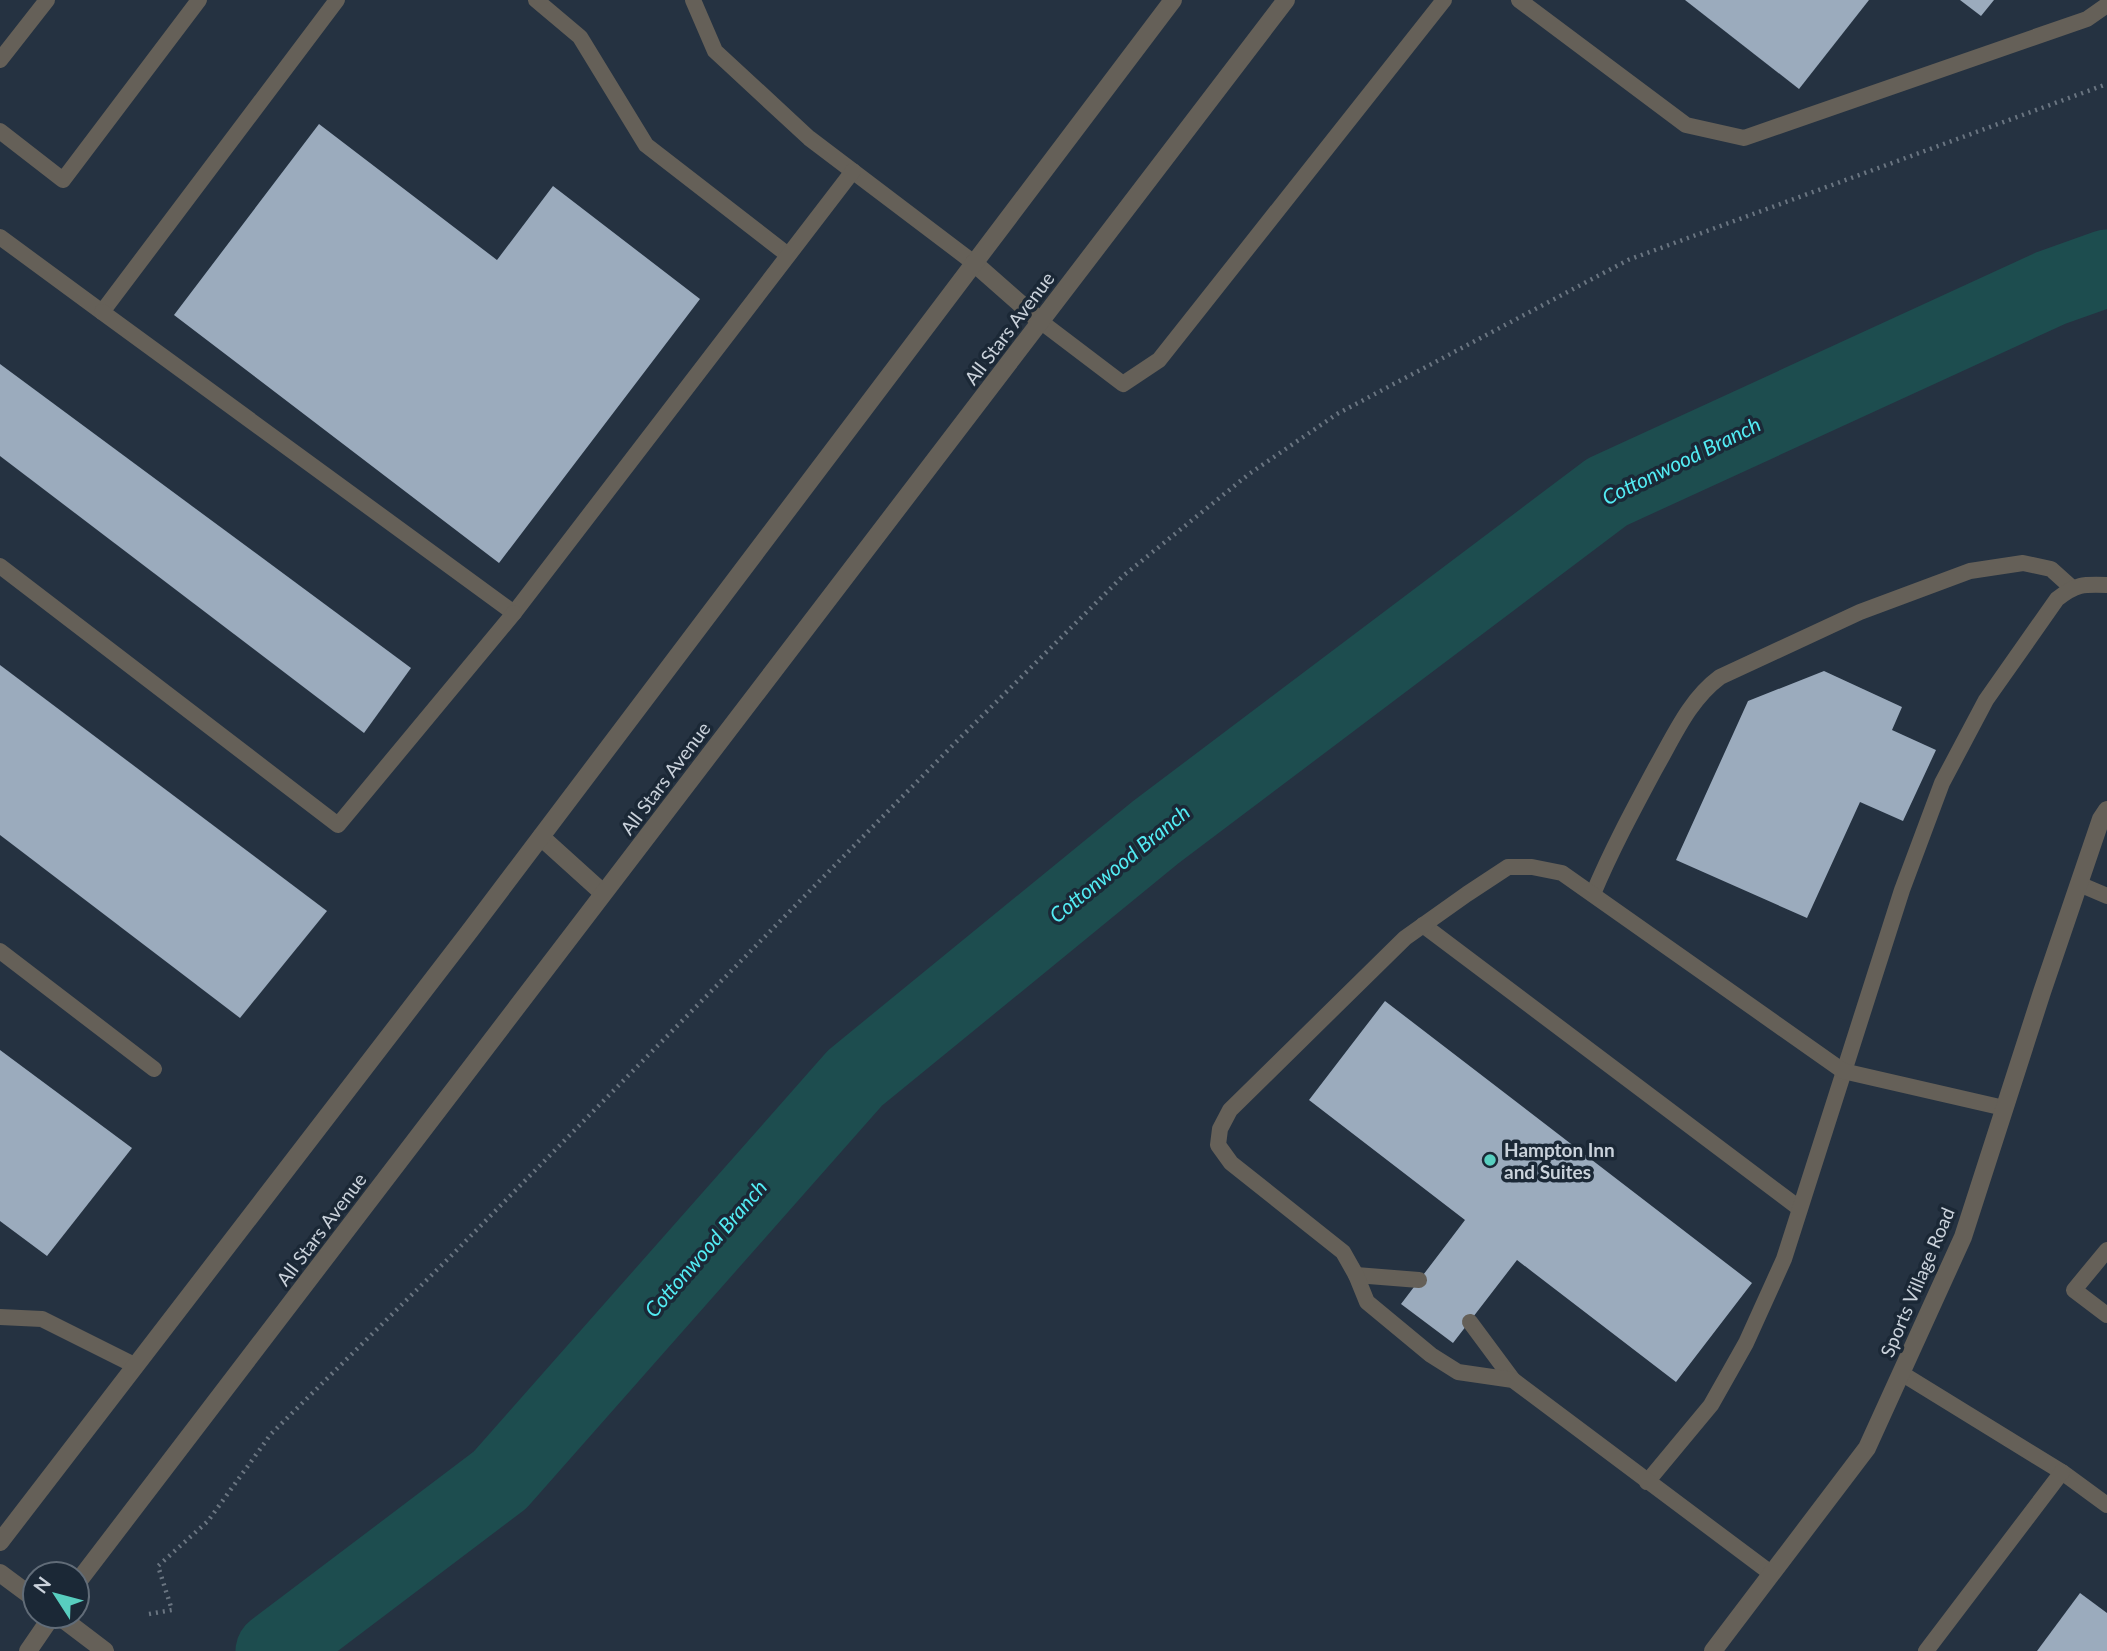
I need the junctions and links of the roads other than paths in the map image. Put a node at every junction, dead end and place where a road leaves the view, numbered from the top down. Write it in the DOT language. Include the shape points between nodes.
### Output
graph roads {
  1 [pos="47,0"];
  2 [pos="199,0"];
  3 [pos="337,0"];
  4 [pos="536,0"];
  5 [pos="693,0"];
  6 [pos="1173,0"];
  7 [pos="1286,0"];
  8 [pos="1444,0"];
  9 [pos="1519,0"];
  10 [pos="2107,5"];
  11 [pos="0,60"];
  12 [pos="0,131"];
  13 [pos="853,171"];
  14 [pos="0,237"];
  15 [pos="788,255"];
  16 [pos="974,263"];
  17 [pos="102,312"];
  18 [pos="1040,321"];
  19 [pos="0,566"];
  20 [pos="2107,585"];
  21 [pos="2071,587"];
  22 [pos="514,613"];
  23 [pos="2107,810"];
  24 [pos="541,837"];
  25 [pos="2079,884"];
  26 [pos="603,892"];
  27 [pos="1593,894"];
  28 [pos="2107,897"];
  29 [pos="1423,925"];
  30 [pos="0,951"];
  31 [pos="154,1069"];
  32 [pos="1843,1071"];
  33 [pos="2004,1108"];
  34 [pos="1799,1208"];
  35 [pos="2107,1250"];
  36 [pos="1356,1275"];
  37 [pos="1419,1280"];
  38 [pos="2107,1315"];
  39 [pos="0,1317"];
  40 [pos="1470,1322"];
  41 [pos="136,1366"];
  42 [pos="1901,1373"];
  43 [pos="1513,1380"];
  44 [pos="2062,1472"];
  45 [pos="1647,1482"];
  46 [pos="2107,1505"];
  47 [pos="0,1542"];
  48 [pos="91,1565"];
  49 [pos="0,1573"];
  50 [pos="1772,1574"];
  51 [pos="21,1589"];
  52 [pos="42,1630"];
  53 [pos="77,1630"];
  54 [pos="28,1651"];
  55 [pos="105,1651"];
  56 [pos="1713,1651"];
  57 [pos="1926,1651"];
  1 -- 11 [label="lane"];
  2 -- 12 [label="lane" via="63,180"];
  3 -- 17 [label="lane"];
  4 -- 15 [label="lane" via="579,37 646,145"];
  5 -- 13 [label="lane" via="715,51 809,138"];
  6 -- 16 [label="street"];
  7 -- 18 [label="street, All Stars Avenue"];
  8 -- 18 [label="lane" via="1159,360 1123,384"];
  9 -- 10 [label="lane" via="1686,125 1744,138 2087,19"];
  13 -- 15 [label="lane"];
  13 -- 16 [label="lane"];
  14 -- 17 [label="lane"];
  15 -- 22 [label="lane"];
  16 -- 18 [label="street"];
  16 -- 24 [label="street"];
  17 -- 22 [label="lane"];
  18 -- 26 [label="street, All Stars Avenue"];
  19 -- 22 [label="lane" via="338,825"];
  20 -- 21 [label="lane"];
  21 -- 27 [label="lane" via="2051,569 2023,563 1970,571 1860,612 1720,677 1705,688 1681,722 1612,847"];
  21 -- 32 [label="lane" via="2057,599 1986,700 1942,783"];
  23 -- 25 [label="street, Sports Village Road"];
  24 -- 26 [label="street"];
  24 -- 41 [label="street"];
  25 -- 28 [label="lane"];
  25 -- 33 [label="street, Sports Village Road"];
  26 -- 48 [label="street, All Stars Avenue"];
  27 -- 29 [label="lane" via="1562,873 1508,867"];
  27 -- 32 [label="lane"];
  29 -- 34 [label="lane"];
  29 -- 36 [label="lane" via="1230,1110 1220,1129 1218,1145 1231,1163 1343,1252"];
  30 -- 31 [label="lane"];
  32 -- 33 [label="lane"];
  32 -- 34 [label="lane"];
  33 -- 42 [label="street, Sports Village Road" via="1963,1237"];
  34 -- 45 [label="lane" via="1783,1259 1746,1343 1711,1405"];
  35 -- 38 [label="lane" via="2074,1290"];
  36 -- 37 [label="lane"];
  36 -- 43 [label="lane" via="1367,1302 1431,1356 1458,1372"];
  39 -- 41 [label="lane" via="42,1319"];
  40 -- 43 [label="lane"];
  41 -- 47 [label="street"];
  42 -- 44 [label="lane"];
  42 -- 50 [label="street, Sports Village Road" via="1867,1448"];
  43 -- 45 [label="lane"];
  44 -- 46 [label="lane"];
  44 -- 57 [label="lane"];
  45 -- 50 [label="lane"];
  49 -- 51 [label="street"];
  50 -- 56 [label="street, Sports Village Road"];
  52 -- 54 [label="street"];
  53 -- 55 [label="street"];
}
